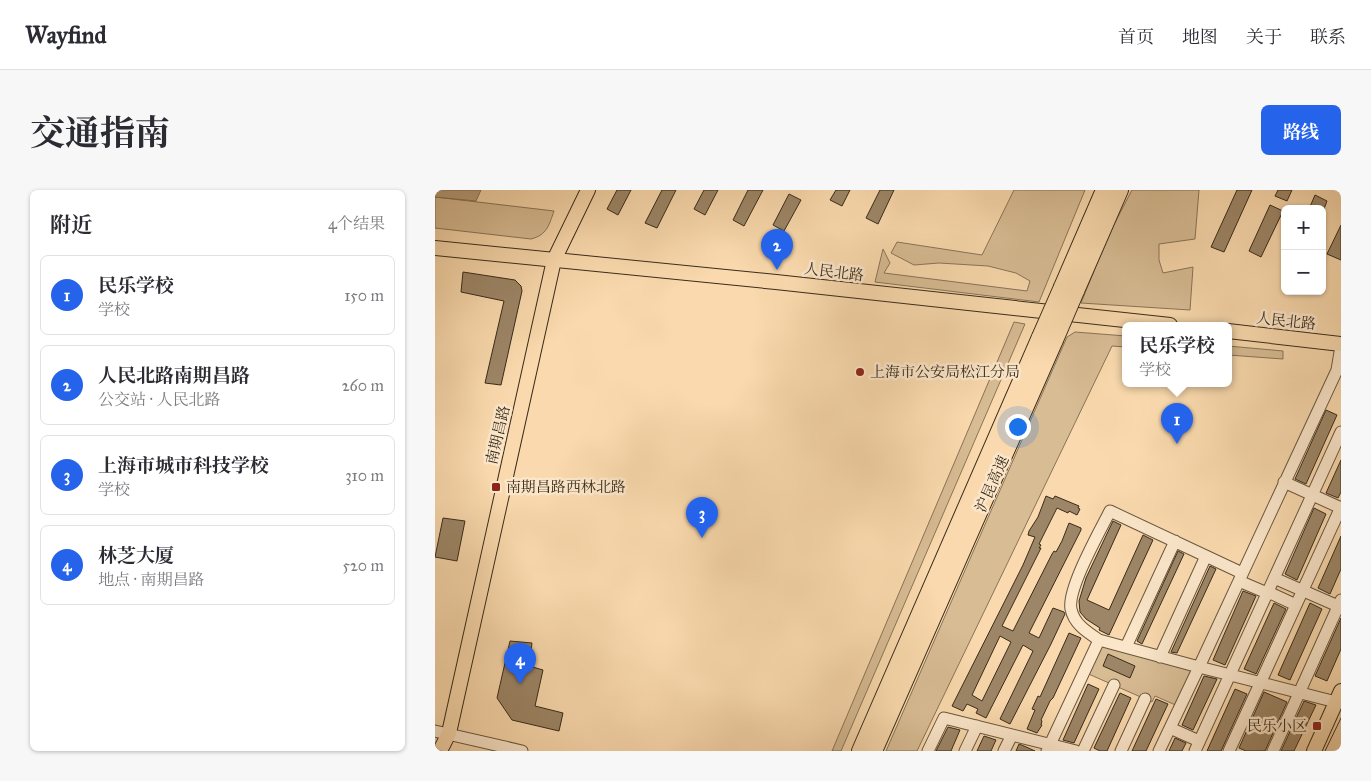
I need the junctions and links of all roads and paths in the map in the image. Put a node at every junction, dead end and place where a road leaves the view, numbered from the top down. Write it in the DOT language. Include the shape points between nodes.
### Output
graph roads {
  1 [pos="587,190"];
  2 [pos="1103,190"];
  3 [pos="1120,190"];
  4 [pos="1124,190"];
  5 [pos="1099,220"];
  6 [pos="435,248"];
  7 [pos="554,260"];
  8 [pos="1142,322"];
  9 [pos="1232,332"];
  10 [pos="1341,345"];
  11 [pos="1341,432"];
  12 [pos="1285,482"];
  13 [pos="1312,495"];
  14 [pos="1341,507"];
  15 [pos="1175,542"];
  16 [pos="1206,556"];
  17 [pos="1241,577"];
  18 [pos="1274,578"];
  19 [pos="1303,591"];
  20 [pos="1267,593"];
  21 [pos="1340,603"];
  22 [pos="1296,605"];
  23 [pos="1099,640"];
  24 [pos="1126,647"];
  25 [pos="1160,656"];
  26 [pos="1199,667"];
  27 [pos="1230,675"];
  28 [pos="1260,683"];
  29 [pos="1114,685"];
  30 [pos="1299,693"];
  31 [pos="1338,697"];
  32 [pos="1145,699"];
  33 [pos="977,726"];
  34 [pos="1170,728"];
  35 [pos="442,732"];
  36 [pos="1012,735"];
  37 [pos="1197,746"];
  38 [pos="1048,748"];
  39 [pos="865,750"];
  40 [pos="1232,750"];
  41 [pos="440,751"];
  42 [pos="522,751"];
  43 [pos="928,751"];
  44 [pos="965,751"];
  45 [pos="1004,751"];
  46 [pos="1076,751"];
  47 [pos="1083,751"];
  48 [pos="1121,751"];
  49 [pos="1159,751"];
  50 [pos="1273,751"];
  51 [pos="1314,751"];
  1 -- 7 [label="main road, 南期昌路"];
  2 -- 5 [label="highway"];
  3 -- 5 [label="highway, 沪昆高速"];
  4 -- 5 [label="highway"];
  5 -- 39 [label="highway, 沪昆高速, bridge"];
  6 -- 7 [label="main road, 人民北路"];
  7 -- 8 [label="main road, 人民北路"];
  7 -- 35 [label="main road, 南期昌路"];
  9 -- 10 [label="main road, 人民北路"];
  10 -- 12 [label="street" via="1337,370"];
  11 -- 13 [label="street"];
  12 -- 13 [label="street"];
  12 -- 17 [label="street"];
  13 -- 14 [label="street"];
  13 -- 18 [label="street"];
  14 -- 19 [label="street"];
  15 -- 16 [label="street"];
  15 -- 23 [label="street" via="1110,511 1071,592 1071,609 1080,628"];
  15 -- 24 [label="street"];
  16 -- 17 [label="street"];
  16 -- 25 [label="street"];
  17 -- 20 [label="street"];
  17 -- 26 [label="street"];
  18 -- 19 [label="street"];
  18 -- 20 [label="street"];
  19 -- 21 [label="street"];
  19 -- 22 [label="street"];
  20 -- 22 [label="street"];
  20 -- 27 [label="street"];
  21 -- 30 [label="street"];
  22 -- 28 [label="street"];
  23 -- 24 [label="street"];
  23 -- 38 [label="street"];
  24 -- 25 [label="street"];
  25 -- 26 [label="street"];
  26 -- 27 [label="street"];
  26 -- 34 [label="street"];
  27 -- 28 [label="street"];
  27 -- 37 [label="street"];
  28 -- 30 [label="street"];
  28 -- 40 [label="street"];
  29 -- 47 [label="street"];
  30 -- 31 [label="street"];
  30 -- 50 [label="street"];
  31 -- 51 [label="main road"];
  32 -- 48 [label="street"];
  33 -- 36 [label="street"];
  33 -- 43 [label="street" via="944,718"];
  33 -- 44 [label="street"];
  34 -- 37 [label="street"];
  34 -- 49 [label="street"];
  35 -- 41 [label="main road, 南期昌路"];
  35 -- 42 [label="street"];
  36 -- 38 [label="street"];
  36 -- 45 [label="street"];
  38 -- 46 [label="street"];
}
